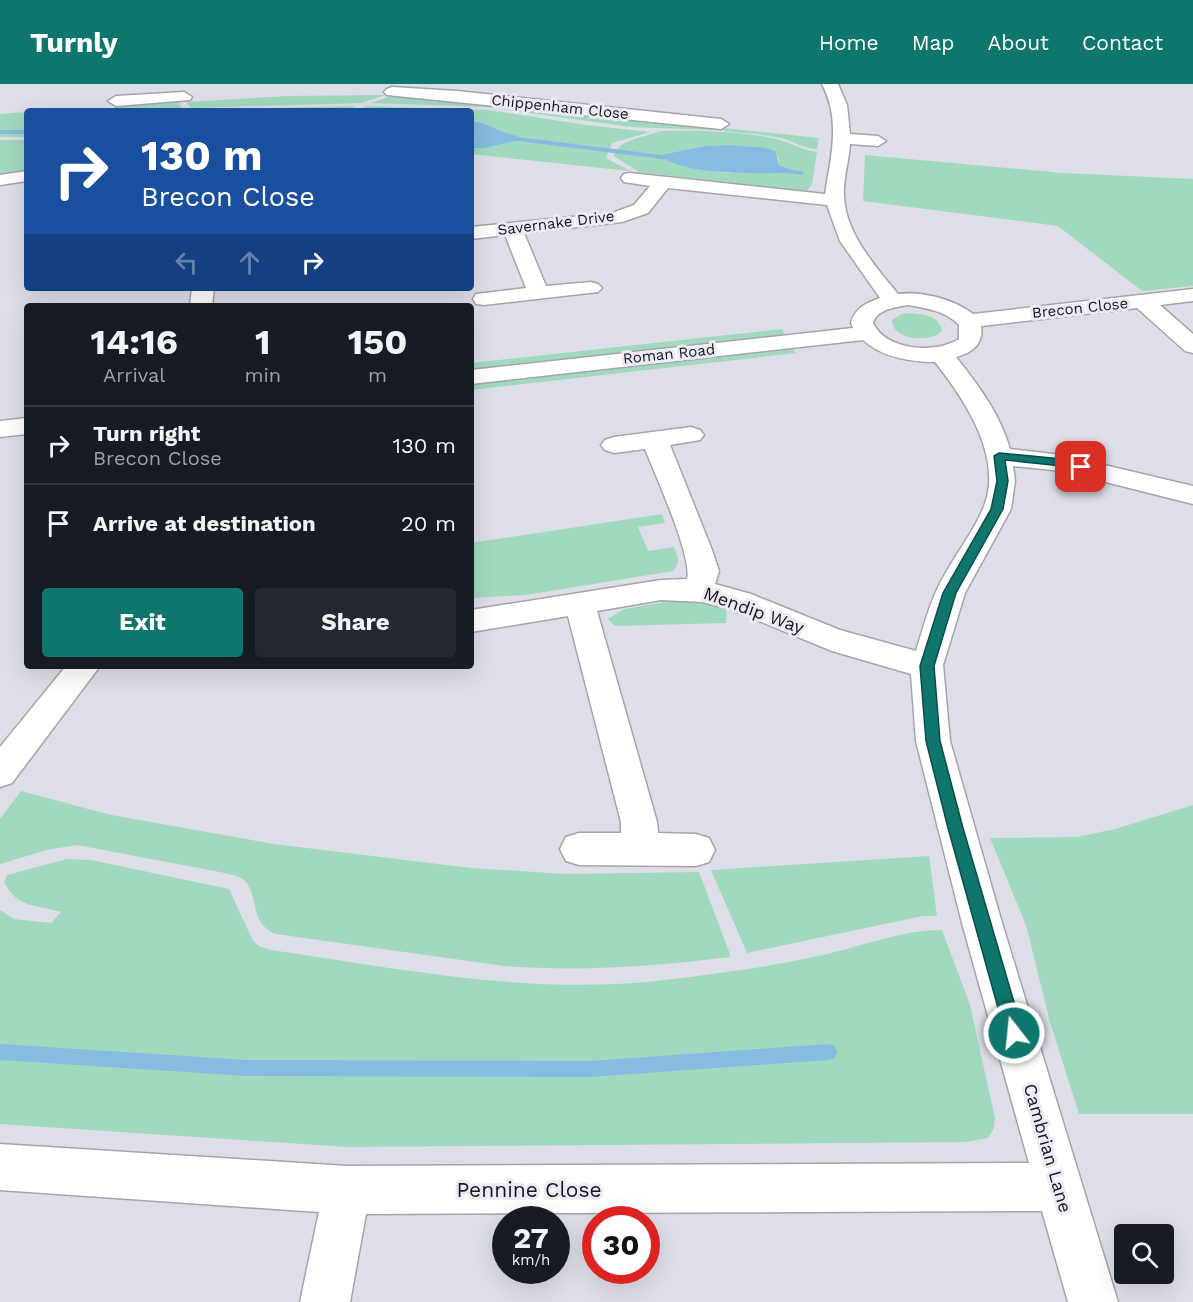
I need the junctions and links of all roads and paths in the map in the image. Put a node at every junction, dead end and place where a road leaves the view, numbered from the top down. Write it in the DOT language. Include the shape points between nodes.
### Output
graph roads {
  1 [pos="830,84"];
  2 [pos="426,88"];
  3 [pos="153,92"];
  4 [pos="392,92"];
  5 [pos="184,98"];
  6 [pos="116,101"];
  7 [pos="721,124"];
  8 [pos="842,139"];
  9 [pos="878,141"];
  10 [pos="24,176"];
  11 [pos="630,178"];
  12 [pos="0,180"];
  13 [pos="663,182"];
  14 [pos="834,200"];
  15 [pos="512,229"];
  16 [pos="474,233"];
  17 [pos="591,288"];
  18 [pos="538,293"];
  19 [pos="1193,295"];
  20 [pos="484,299"];
  21 [pos="892,300"];
  22 [pos="1142,301"];
  23 [pos="968,321"];
  24 [pos="868,333"];
  25 [pos="1193,346"];
  26 [pos="941,354"];
  27 [pos="474,377"];
  28 [pos="24,426"];
  29 [pos="0,429"];
  30 [pos="691,435"];
  31 [pos="655,440"];
  32 [pos="614,445"];
  33 [pos="999,456"];
  34 [pos="1193,495"];
  35 [pos="699,589"];
  36 [pos="580,603"];
  37 [pos="474,621"];
  38 [pos="927,666"];
  39 [pos="82,669"];
  40 [pos="0,772"];
  41 [pos="579,849"];
  42 [pos="641,849"];
  43 [pos="696,850"];
  44 [pos="0,1167"];
  45 [pos="1059,1187"];
  46 [pos="346,1190"];
  47 [pos="325,1302"];
  48 [pos="1093,1302"];
  1 -- 8 [label="street" via="839,97"];
  2 -- 4 [label="street, Chippenham Close"];
  2 -- 7 [label="street, Chippenham Close" via="665,111"];
  3 -- 5 [label="street"];
  3 -- 6 [label="street"];
  8 -- 9 [label="street"];
  8 -- 14 [label="street"];
  10 -- 12 [label="street"];
  11 -- 13 [label="street"];
  13 -- 14 [label="street"];
  13 -- 15 [label="street, Savernake Drive" via="647,203 630,213"];
  14 -- 21 [label="street" via="848,239"];
  15 -- 16 [label="street, Savernake Drive"];
  15 -- 18 [label="street"];
  17 -- 18 [label="street"];
  18 -- 20 [label="street"];
  19 -- 22 [label="street, Brecon Close"];
  21 -- 23 [label="street" via="943,305"];
  21 -- 24 [label="street" via="878,303 864,316"];
  22 -- 23 [label="street, Brecon Close"];
  22 -- 25 [label="street"];
  23 -- 26 [label="street" via="972,329 966,345"];
  24 -- 26 [label="street" via="898,350"];
  24 -- 27 [label="street, Roman Road"];
  26 -- 33 [label="street, Cambrian Lane" via="971,391 992,431"];
  28 -- 29 [label="street"];
  30 -- 31 [label="street"];
  31 -- 32 [label="street"];
  31 -- 35 [label="street" via="698,550 704,571"];
  33 -- 34 [label="street" via="1062,463"];
  33 -- 38 [label="street, Cambrian Lane" via="1002,481 997,509 950,593"];
  35 -- 36 [label="street, Mendip Way" via="681,588"];
  35 -- 38 [label="street, Mendip Way" via="870,652"];
  36 -- 37 [label="street, Mendip Way"];
  36 -- 42 [label="street" via="639,822"];
  38 -- 45 [label="street, Cambrian Lane" via="933,741"];
  39 -- 40 [label="street"];
  41 -- 42 [label="street"];
  42 -- 43 [label="street"];
  44 -- 46 [label="street, Pennine Close"];
  45 -- 46 [label="street, Pennine Close"];
  45 -- 48 [label="street, Cambrian Lane"];
  46 -- 47 [label="street"];
}
